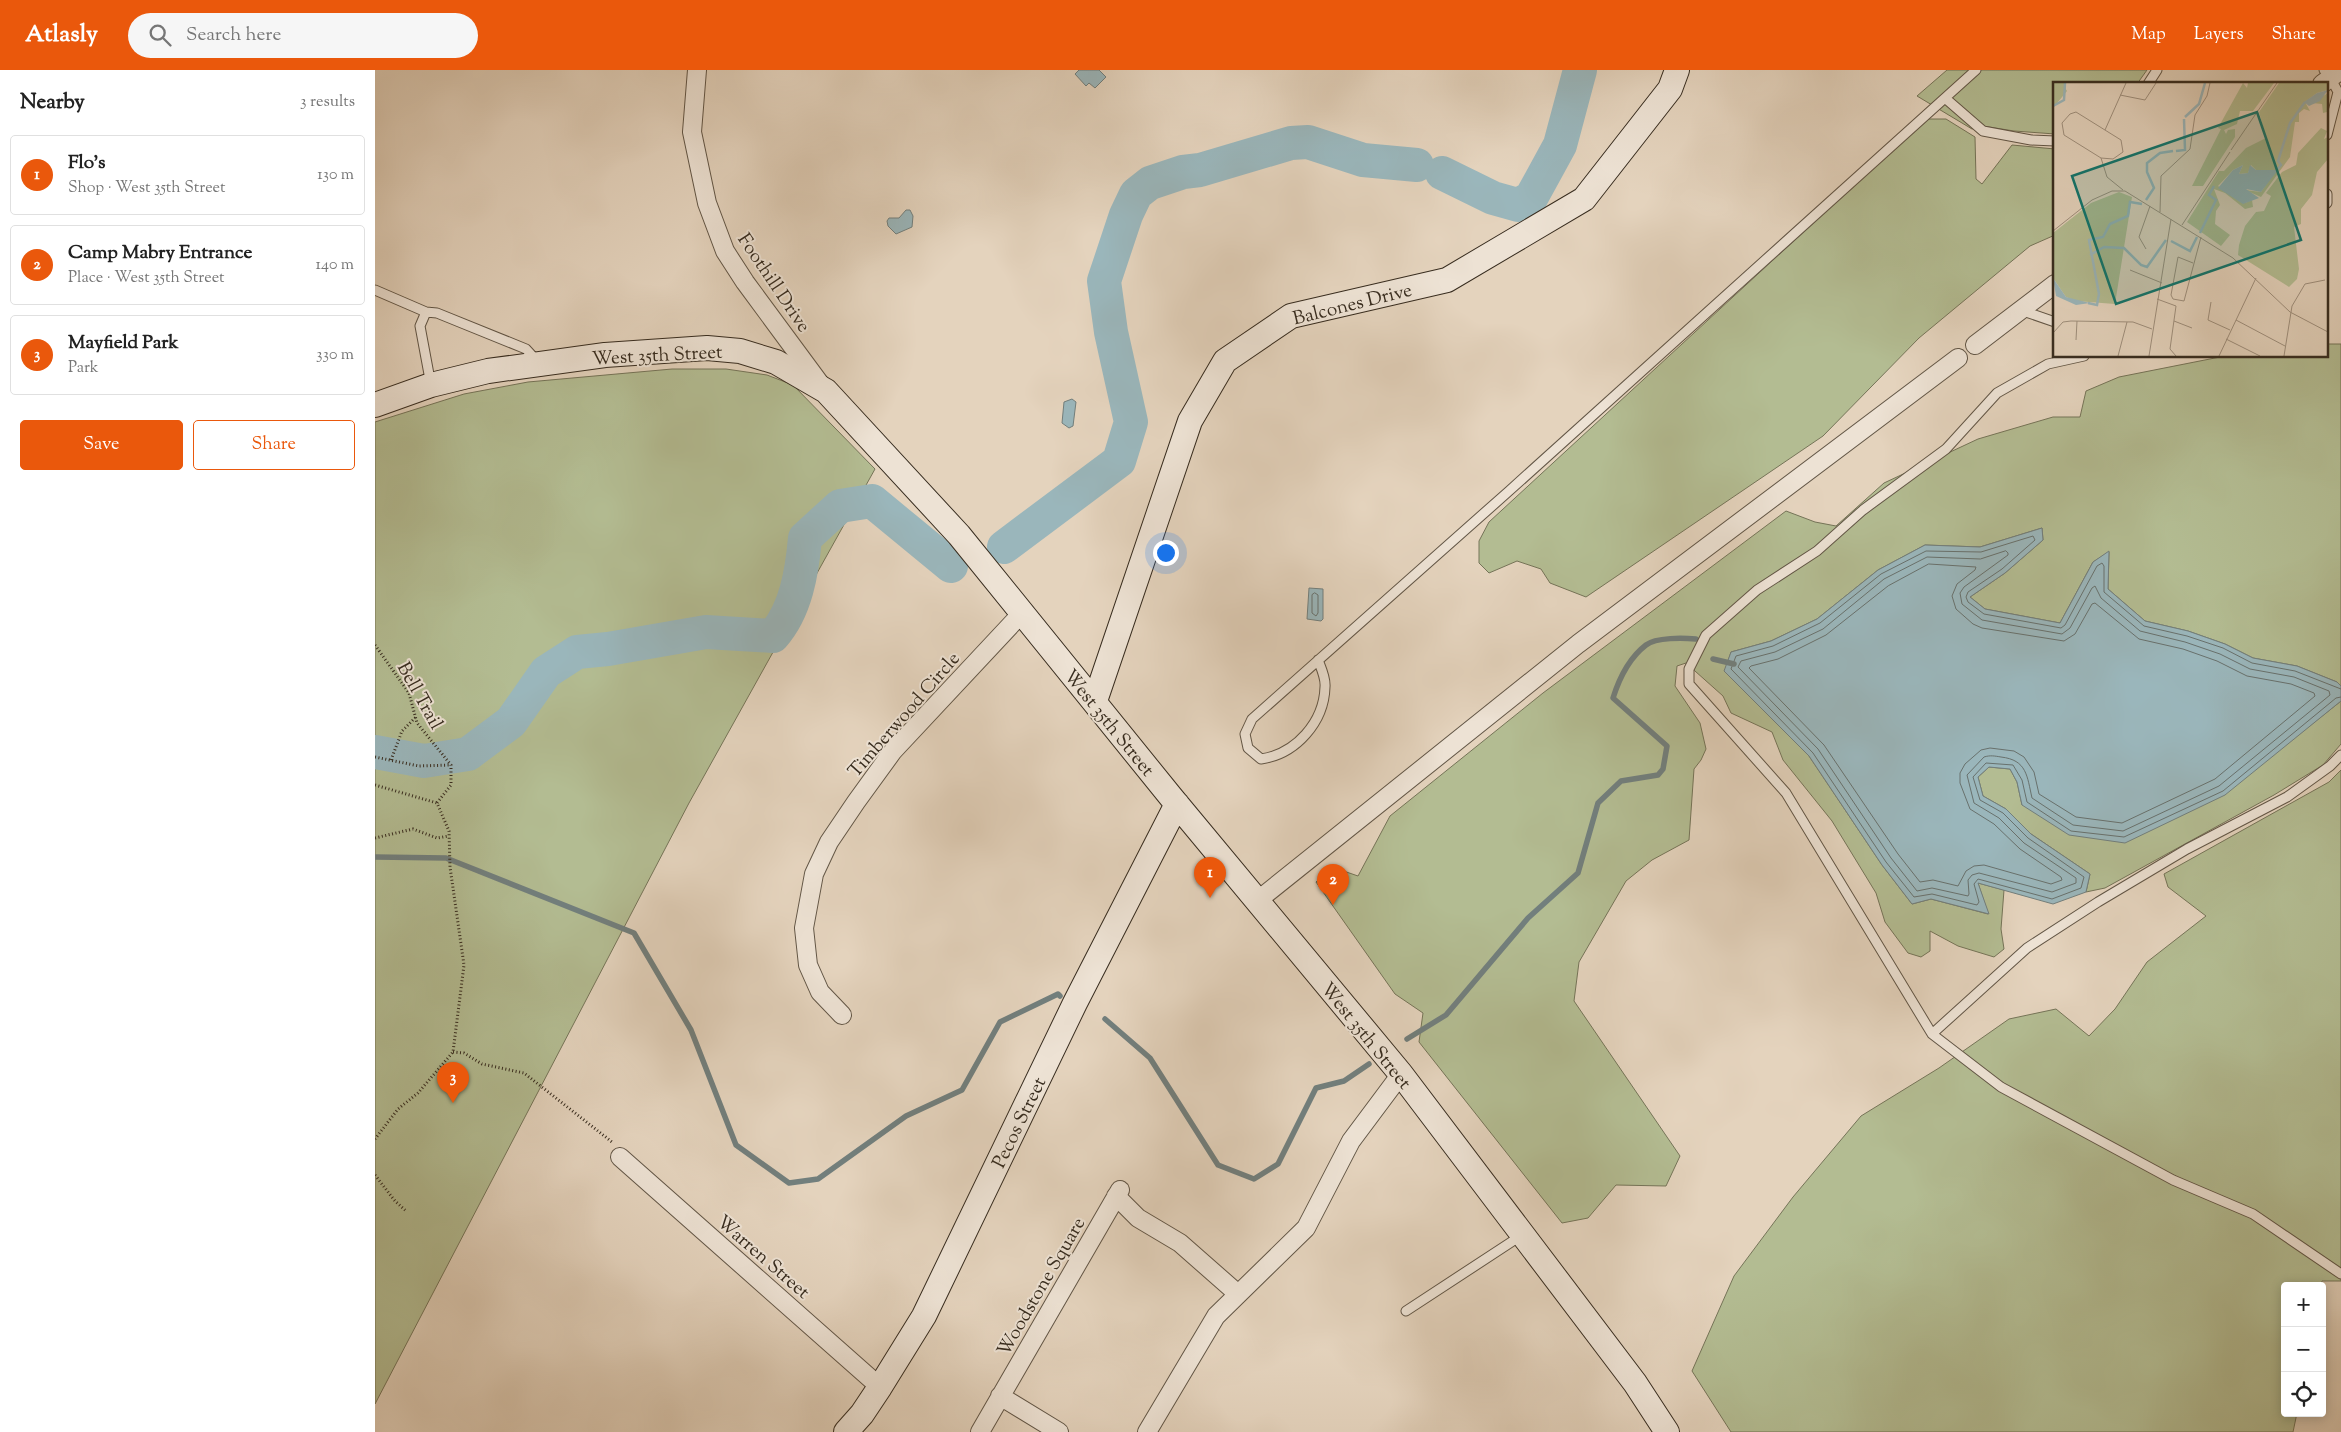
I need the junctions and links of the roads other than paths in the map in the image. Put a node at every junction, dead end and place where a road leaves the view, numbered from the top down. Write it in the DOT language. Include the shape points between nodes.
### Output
graph roads {
  1 [pos="697,70"];
  2 [pos="1677,70"];
  3 [pos="1976,70"];
  4 [pos="2157,70"];
  5 [pos="2329,75"];
  6 [pos="2149,82"];
  7 [pos="1945,98"];
  8 [pos="2329,127"];
  9 [pos="2053,140"];
  10 [pos="2053,285"];
  11 [pos="375,290"];
  12 [pos="2020,310"];
  13 [pos="425,312"];
  14 [pos="2053,321"];
  15 [pos="1975,345"];
  16 [pos="1958,358"];
  17 [pos="2075,358"];
  18 [pos="540,365"];
  19 [pos="431,385"];
  20 [pos="826,391"];
  21 [pos="375,404"];
  22 [pos="1022,613"];
  23 [pos="1318,660"];
  24 [pos="1095,701"];
  25 [pos="2341,755"];
  26 [pos="1177,804"];
  27 [pos="1257,901"];
  28 [pos="842,1015"];
  29 [pos="1932,1034"];
  30 [pos="1401,1074"];
  31 [pos="619,1158"];
  32 [pos="1522,1235"];
  33 [pos="2341,1274"];
  34 [pos="1239,1294"];
  35 [pos="1406,1311"];
  36 [pos="880,1387"];
  37 [pos="1001,1396"];
  38 [pos="846,1432"];
  39 [pos="980,1432"];
  40 [pos="1059,1432"];
  41 [pos="1147,1432"];
  42 [pos="1667,1432"];
  1 -- 20 [label="street, Foothill Drive" via="692,132 707,203 725,251"];
  2 -- 24 [label="street, Balcones Drive" via="1671,89 1584,199 1447,280 1291,316 1225,361 1190,422"];
  3 -- 7 [label="lane"];
  4 -- 6 [label="lane"];
  5 -- 8 [label="lane" via="2338,92"];
  7 -- 9 [label="lane" via="1983,131 2031,140"];
  7 -- 23 [label="lane"];
  10 -- 12 [label="street"];
  11 -- 13 [label="lane"];
  12 -- 14 [label="lane"];
  12 -- 15 [label="street"];
  13 -- 18 [label="lane" via="437,313 526,349"];
  13 -- 19 [label="lane" via="421,326"];
  16 -- 27 [label="street" via="1578,644"];
  17 -- 29 [label="lane" via="2048,364 1997,393 1946,449 1863,510 1817,551 1742,603 1706,636 1689,669 1689,684 1787,793"];
  18 -- 19 [label="street, West 35th Street"];
  18 -- 20 [label="street, West 35th Street" via="707,348 740,351 776,362"];
  19 -- 21 [label="street, West 35th Street"];
  20 -- 22 [label="street, West 35th Street" via="959,535"];
  22 -- 24 [label="street, West 35th Street"];
  22 -- 28 [label="street, Timberwood Circle" via="893,751 829,842 814,874 804,928 808,965 820,992"];
  23 -- 23 [label="lane" via="1326,685 1313,726 1299,743 1273,757 1261,758 1248,748 1245,734 1252,719"];
  24 -- 26 [label="street, West 35th Street"];
  25 -- 29 [label="lane" via="2287,797 2187,850 2027,948"];
  26 -- 27 [label="street, West 35th Street"];
  26 -- 36 [label="street, Pecos Street" via="1075,1003 924,1316"];
  27 -- 30 [label="street, West 35th Street"];
  29 -- 33 [label="lane" via="2001,1087 2173,1180 2253,1214"];
  30 -- 32 [label="street, West 35th Street"];
  30 -- 34 [label="street" via="1351,1141 1306,1228"];
  31 -- 36 [label="street, Warren Street"];
  32 -- 35 [label="lane"];
  32 -- 42 [label="street, West 35th Street" via="1635,1383"];
  34 -- 37 [label="street, Woodstone Square" via="1180,1243 1138,1218 1118,1193"];
  34 -- 41 [label="street" via="1216,1316"];
  36 -- 38 [label="street, Pecos Street"];
  37 -- 39 [label="street, Woodstone Square"];
  37 -- 40 [label="street"];
}
